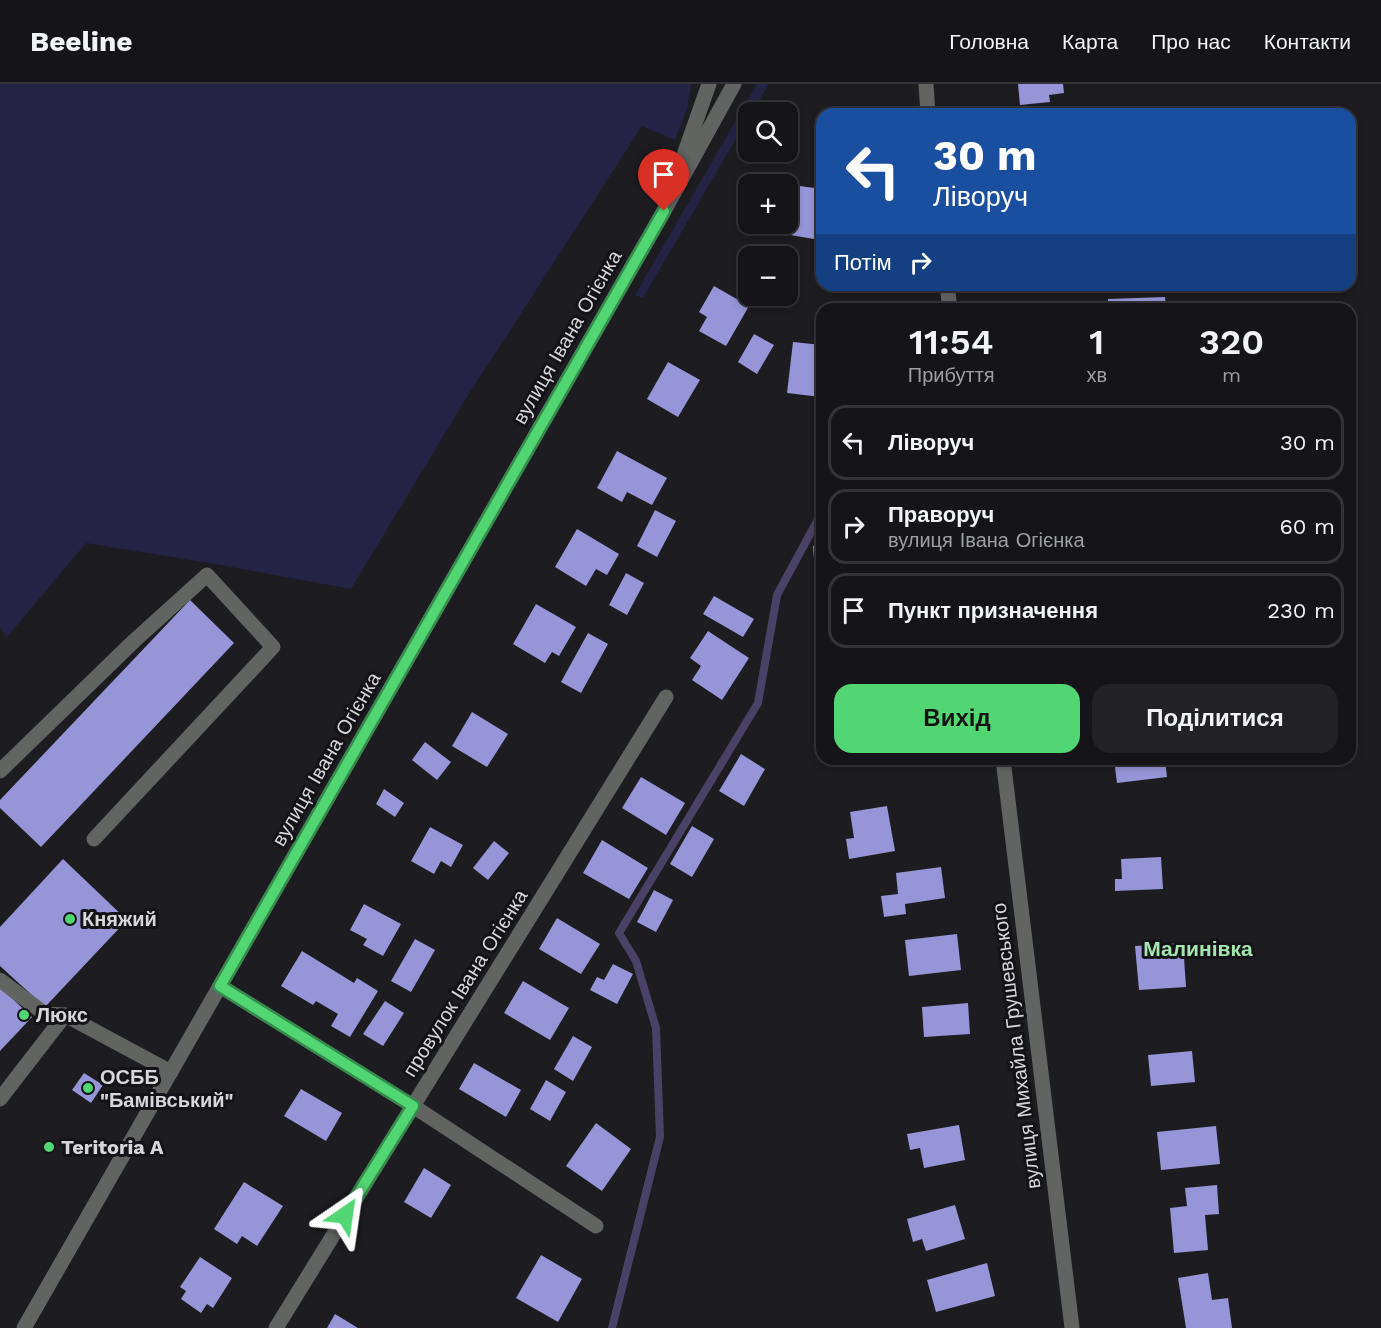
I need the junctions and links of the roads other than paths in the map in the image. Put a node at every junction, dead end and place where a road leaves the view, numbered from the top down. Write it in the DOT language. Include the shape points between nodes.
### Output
graph roads {
  1 [pos="709,84"];
  2 [pos="734,84"];
  3 [pos="919,84"];
  4 [pos="926,84"];
  5 [pos="927,108"];
  6 [pos="928,108"];
  7 [pos="664,211"];
  8 [pos="666,697"];
  9 [pos="1004,765"];
  10 [pos="0,771"];
  11 [pos="94,839"];
  12 [pos="0,980"];
  13 [pos="220,986"];
  14 [pos="65,1015"];
  15 [pos="171,1072"];
  16 [pos="0,1099"];
  17 [pos="413,1106"];
  18 [pos="596,1226"];
  19 [pos="24,1328"];
  20 [pos="276,1328"];
  21 [pos="1072,1328"];
  1 -- 7 [label="street"];
  2 -- 7 [label="street"];
  3 -- 5 [label="street"];
  4 -- 6 [label="street"];
  7 -- 13 [label="street, вулиця Івана Огієнка"];
  8 -- 17 [label="street, провулок Івана Огієнка"];
  9 -- 21 [label="street, вулиця Михайла Грушевського"];
  10 -- 11 [label="street" via="207,575 273,647"];
  12 -- 14 [label="street" via="45,1014"];
  13 -- 15 [label="street, вулиця Івана Огієнка"];
  13 -- 17 [label="street"];
  14 -- 15 [label="street"];
  14 -- 16 [label="street"];
  15 -- 19 [label="street, вулиця Івана Огієнка"];
  17 -- 18 [label="street, провулок Івана Огієнка"];
  17 -- 20 [label="street"];
}
